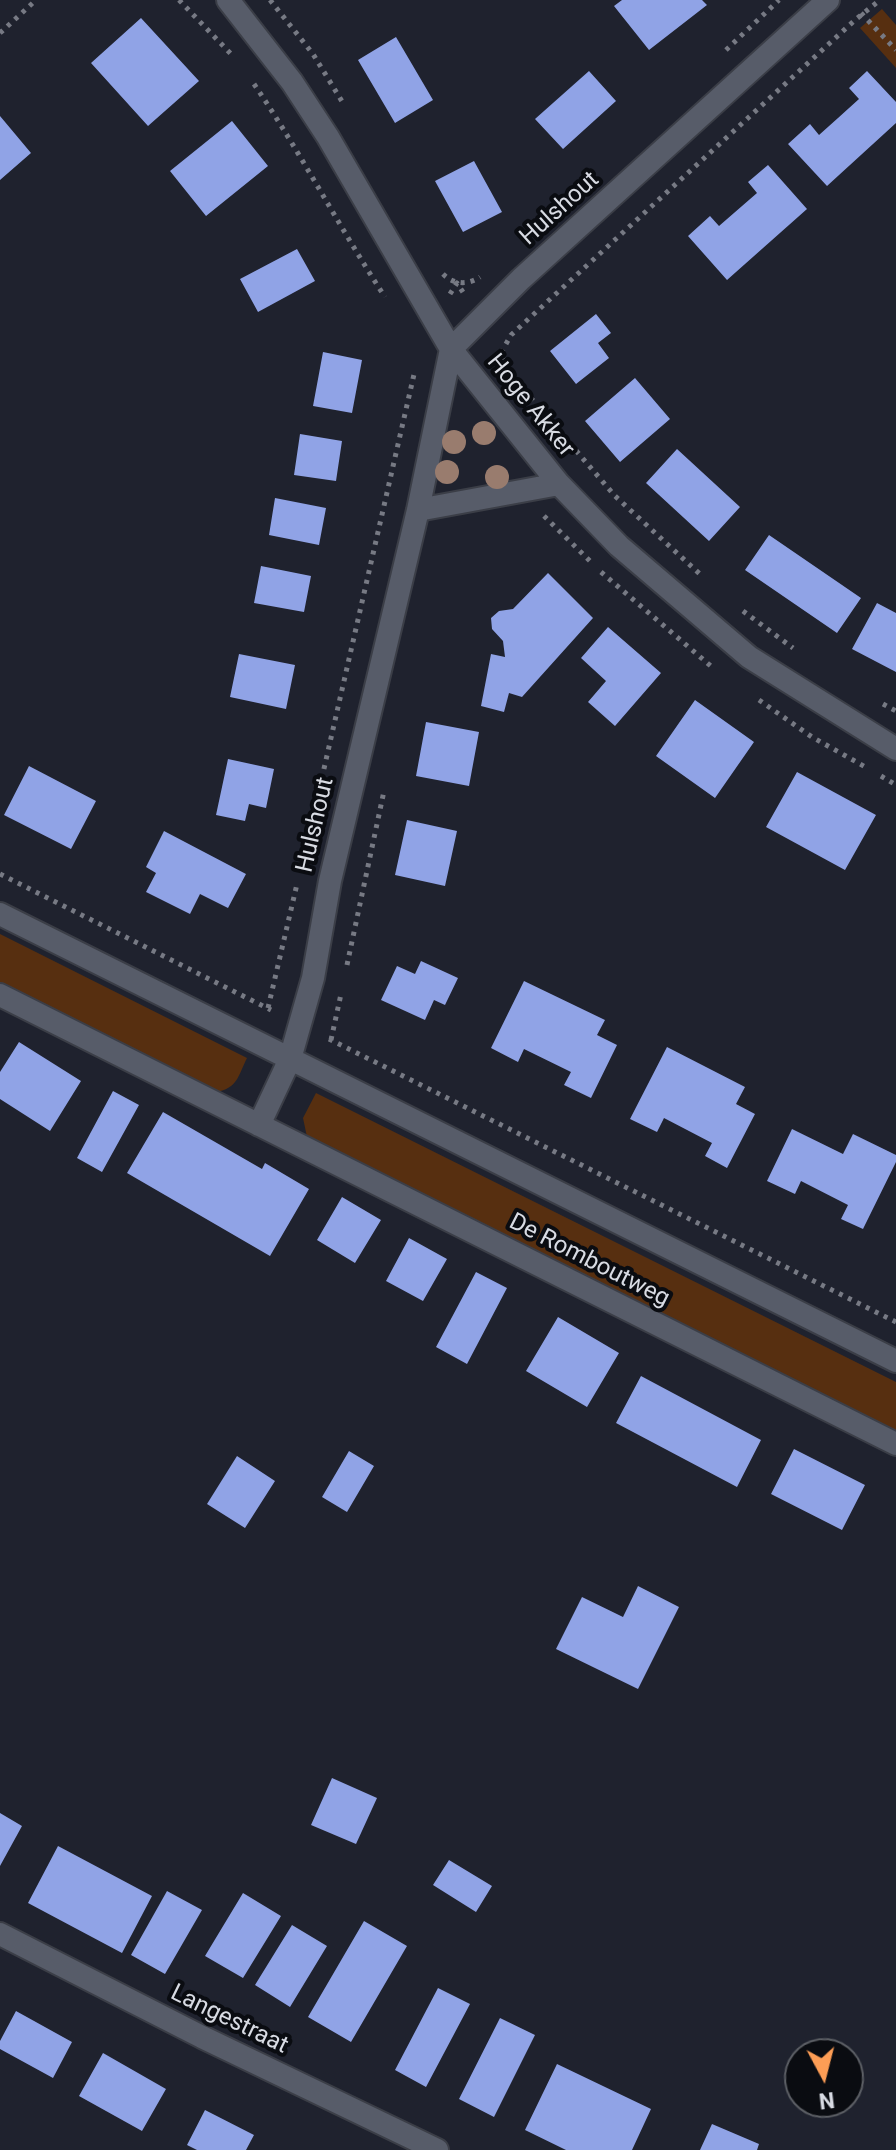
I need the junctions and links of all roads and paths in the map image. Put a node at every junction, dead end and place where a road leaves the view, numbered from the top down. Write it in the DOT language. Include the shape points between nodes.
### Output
graph roads {
  1 [pos="36,0"];
  2 [pos="179,0"];
  3 [pos="228,0"];
  4 [pos="270,0"];
  5 [pos="779,0"];
  6 [pos="828,0"];
  7 [pos="880,0"];
  8 [pos="854,7"];
  9 [pos="862,14"];
  10 [pos="0,33"];
  11 [pos="896,50"];
  12 [pos="715,60"];
  13 [pos="236,61"];
  14 [pos="246,72"];
  15 [pos="351,115"];
  16 [pos="436,263"];
  17 [pos="489,268"];
  18 [pos="457,283"];
  19 [pos="447,299"];
  20 [pos="469,301"];
  21 [pos="390,306"];
  22 [pos="451,349"];
  23 [pos="415,368"];
  24 [pos="559,484"];
  25 [pos="418,510"];
  26 [pos="535,516"];
  27 [pos="712,585"];
  28 [pos="735,605"];
  29 [pos="803,655"];
  30 [pos="720,674"];
  31 [pos="746,692"];
  32 [pos="873,698"];
  33 [pos="896,711"];
  34 [pos="896,749"];
  35 [pos="896,785"];
  36 [pos="384,791"];
  37 [pos="314,813"];
  38 [pos="301,871"];
  39 [pos="0,874"];
  40 [pos="0,914"];
  41 [pos="344,978"];
  42 [pos="341,994"];
  43 [pos="0,995"];
  44 [pos="321,1035"];
  45 [pos="331,1040"];
  46 [pos="290,1059"];
  47 [pos="259,1125"];
  48 [pos="896,1322"];
  49 [pos="896,1361"];
  50 [pos="896,1444"];
  51 [pos="0,1934"];
  52 [pos="437,2150"];
  1 -- 10 [label="path"];
  2 -- 13 [label="path"];
  3 -- 22 [label="street, Hoge Akker" via="328,137"];
  4 -- 15 [label="path" via="313,54"];
  5 -- 12 [label="path"];
  6 -- 22 [label="street, Hulshout"];
  7 -- 9 [label="path"];
  8 -- 9 [label="path"];
  9 -- 11 [label="path"];
  9 -- 27 [label="path" via="511,335 501,353 507,368 615,496"];
  14 -- 21 [label="path"];
  16 -- 18 [label="path"];
  17 -- 18 [label="path" via="478,279"];
  18 -- 19 [label="path"];
  18 -- 20 [label="path"];
  22 -- 24 [label="street, Hoge Akker"];
  22 -- 25 [label="street, Hulshout"];
  23 -- 37 [label="path"];
  24 -- 25 [label="street"];
  24 -- 34 [label="street, Hoge Akker" via="619,546 749,657"];
  25 -- 46 [label="street, Hulshout" via="330,881 313,978"];
  26 -- 30 [label="path" via="542,514 626,596"];
  28 -- 29 [label="path"];
  31 -- 35 [label="path"];
  32 -- 33 [label="path"];
  36 -- 41 [label="path"];
  38 -- 39 [label="path" via="271,1010"];
  40 -- 46 [label="street, De Romboutweg"];
  42 -- 45 [label="path"];
  43 -- 47 [label="street, De Romboutweg"];
  44 -- 45 [label="path"];
  45 -- 48 [label="path"];
  46 -- 47 [label="street"];
  46 -- 49 [label="street, De Romboutweg"];
  47 -- 50 [label="street, De Romboutweg"];
  51 -- 52 [label="street, Langestraat"];
}
